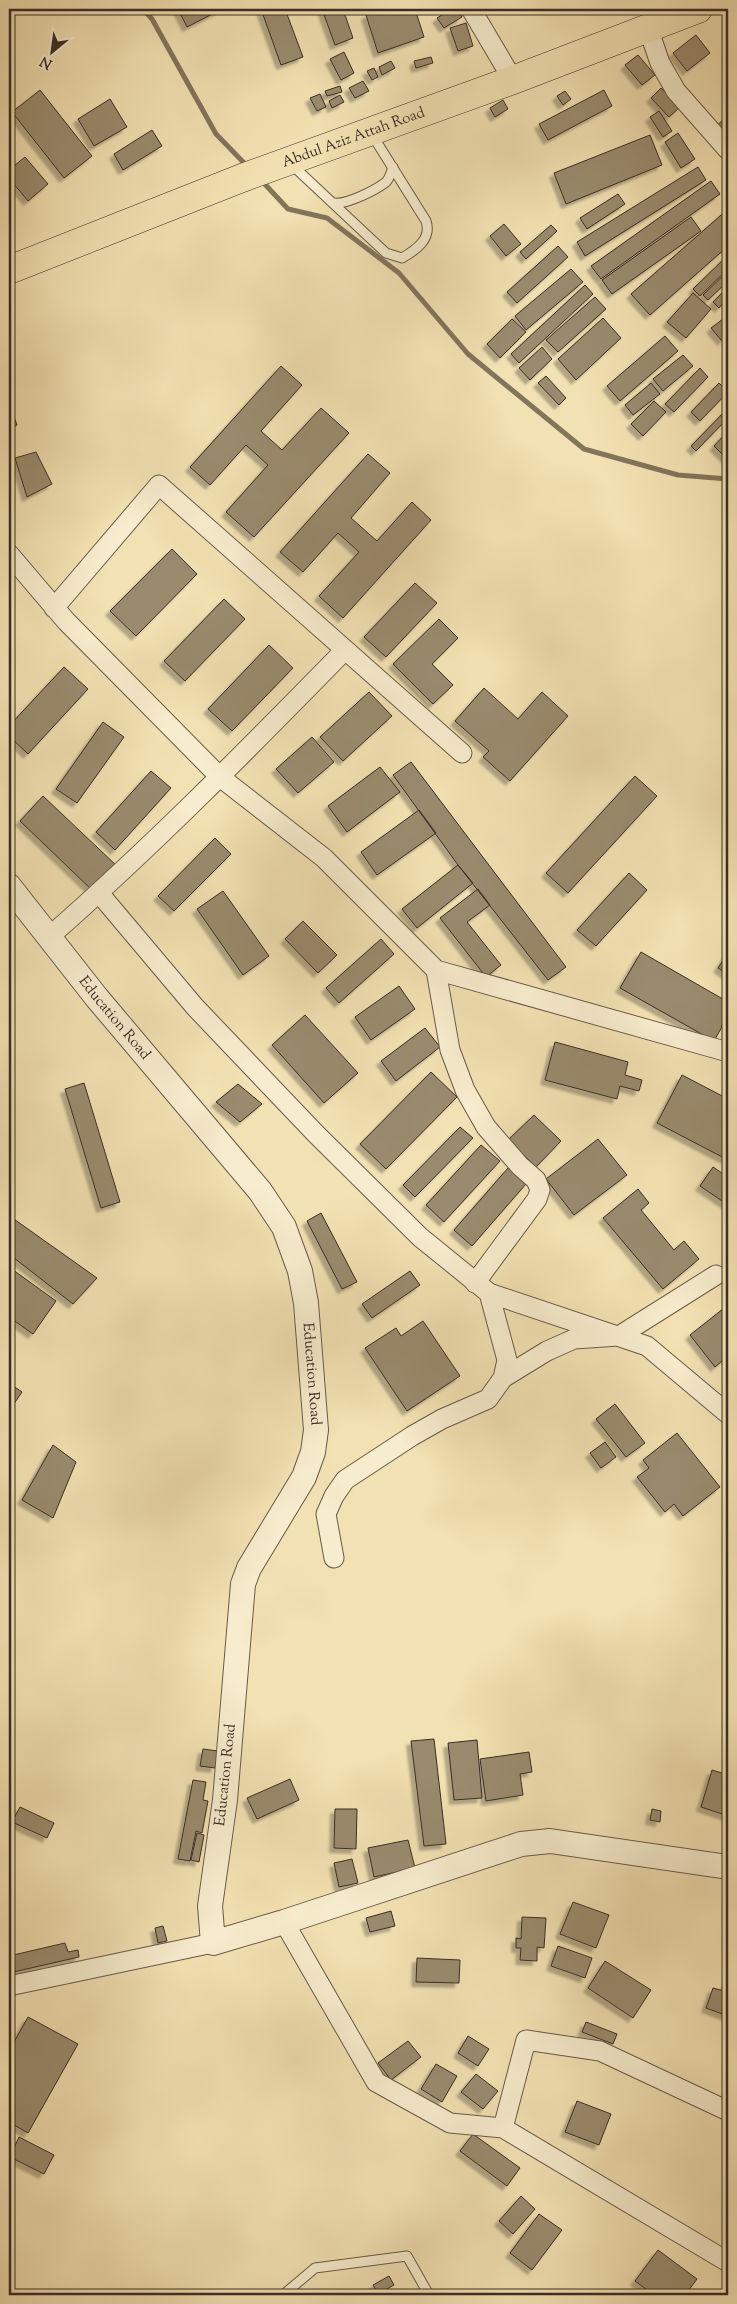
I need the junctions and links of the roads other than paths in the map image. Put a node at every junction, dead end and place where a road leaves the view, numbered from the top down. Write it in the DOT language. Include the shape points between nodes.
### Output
graph roads {
  1 [pos="472,9"];
  2 [pos="698,9"];
  3 [pos="654,18"];
  4 [pos="509,74"];
  5 [pos="370,132"];
  6 [pos="728,150"];
  7 [pos="289,162"];
  8 [pos="393,167"];
  9 [pos="249,170"];
  10 [pos="334,203"];
  11 [pos="9,251"];
  12 [pos="9,270"];
  13 [pos="9,554"];
  14 [pos="54,608"];
  15 [pos="345,650"];
  16 [pos="462,754"];
  17 [pos="220,777"];
  18 [pos="9,886"];
  19 [pos="99,893"];
  20 [pos="49,937"];
  21 [pos="436,970"];
  22 [pos="728,1052"];
  23 [pos="716,1275"];
  24 [pos="482,1288"];
  25 [pos="619,1336"];
  26 [pos="503,1378"];
  27 [pos="728,1414"];
  28 [pos="334,1558"];
  29 [pos="728,1868"];
  30 [pos="284,1922"];
  31 [pos="213,1943"];
  32 [pos="9,1986"];
  33 [pos="728,2111"];
  34 [pos="503,2128"];
  35 [pos="728,2260"];
  36 [pos="284,2295"];
  37 [pos="429,2295"];
  1 -- 4 [label="street"];
  2 -- 3 [label="highway, Abdul Aziz Attah Road"];
  3 -- 4 [label="highway, Abdul Aziz Attah Road"];
  3 -- 6 [label="street" via="660,63 676,91"];
  4 -- 5 [label="highway, Abdul Aziz Attah Road"];
  4 -- 9 [label="highway, Abdul Aziz Attah Road"];
  5 -- 7 [label="highway, Abdul Aziz Attah Road"];
  5 -- 8 [label="lane"];
  7 -- 9 [label="highway, Abdul Aziz Attah Road"];
  7 -- 10 [label="lane"];
  8 -- 10 [label="lane" via="387,181 379,186 346,203"];
  8 -- 10 [label="lane" via="428,228 415,251 402,258 386,253"];
  9 -- 11 [label="highway, Abdul Aziz Attah Road"];
  9 -- 12 [label="highway, Abdul Aziz Attah Road"];
  13 -- 14 [label="street"];
  14 -- 15 [label="street" via="159,485"];
  14 -- 17 [label="street"];
  15 -- 16 [label="street"];
  15 -- 17 [label="street"];
  17 -- 19 [label="street"];
  17 -- 21 [label="street" via="324,858"];
  18 -- 20 [label="street, Education Road"];
  19 -- 20 [label="street"];
  19 -- 24 [label="street" via="195,1007 316,1134 420,1237"];
  20 -- 31 [label="street, Education Road" via="260,1191 284,1228 300,1271 306,1303 316,1430 304,1477 249,1568 243,1584 225,1800 210,1906"];
  21 -- 22 [label="street"];
  21 -- 24 [label="street" via="450,1050 464,1090 486,1127 536,1180 540,1190 538,1199"];
  23 -- 25 [label="street"];
  24 -- 25 [label="street"];
  24 -- 26 [label="street" via="507,1360"];
  25 -- 26 [label="street" via="574,1339"];
  25 -- 27 [label="street" via="647,1346"];
  26 -- 28 [label="street" via="488,1399 442,1419 345,1480 326,1514"];
  29 -- 30 [label="street" via="550,1841 521,1844"];
  30 -- 31 [label="street"];
  30 -- 34 [label="street" via="376,2082 450,2123"];
  31 -- 32 [label="street"];
  33 -- 34 [label="street" via="600,2051 526,2040"];
  34 -- 35 [label="street"];
  36 -- 37 [label="lane" via="315,2268 407,2256"];
}
